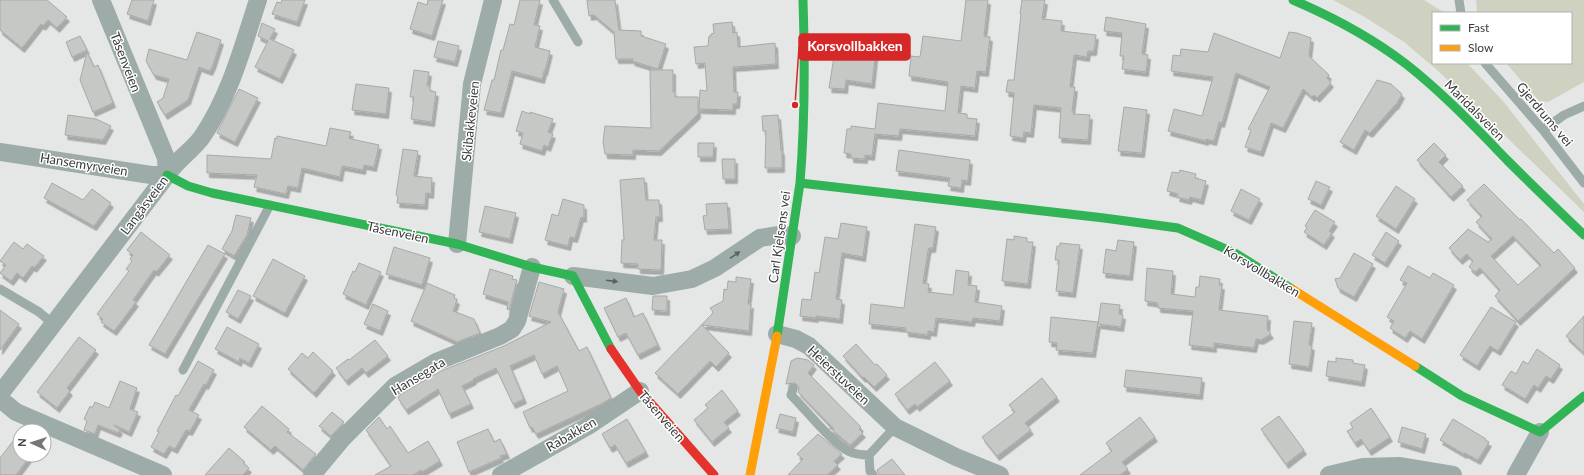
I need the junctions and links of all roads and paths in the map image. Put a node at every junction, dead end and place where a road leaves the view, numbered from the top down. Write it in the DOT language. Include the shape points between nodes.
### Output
graph roads {
  1 [pos="101,0"];
  2 [pos="258,0"];
  3 [pos="493,0"];
  4 [pos="553,0"];
  5 [pos="803,0"];
  6 [pos="1293,0"];
  7 [pos="1459,0"];
  8 [pos="1461,12"];
  9 [pos="578,42"];
  10 [pos="1486,64"];
  11 [pos="1584,106"];
  12 [pos="1543,130"];
  13 [pos="0,152"];
  14 [pos="167,175"];
  15 [pos="800,183"];
  16 [pos="1584,183"];
  17 [pos="270,205"];
  18 [pos="1584,234"];
  19 [pos="792,236"];
  20 [pos="457,244"];
  21 [pos="532,267"];
  22 [pos="573,276"];
  23 [pos="0,289"];
  24 [pos="53,324"];
  25 [pos="777,334"];
  26 [pos="183,370"];
  27 [pos="793,389"];
  28 [pos="640,391"];
  29 [pos="0,394"];
  30 [pos="1584,396"];
  31 [pos="0,399"];
  32 [pos="895,427"];
  33 [pos="1540,432"];
  34 [pos="869,455"];
  35 [pos="163,475"];
  36 [pos="312,475"];
  37 [pos="501,475"];
  38 [pos="714,475"];
  39 [pos="750,475"];
  40 [pos="873,475"];
  41 [pos="1000,475"];
  42 [pos="1329,475"];
  43 [pos="1453,475"];
  44 [pos="1516,475"];
  1 -- 14 [label="street, Tåsenveien" via="166,158"];
  2 -- 14 [label="street, Langåsveien" via="230,84 211,121 192,149"];
  3 -- 20 [label="street, Skibakkeveien" via="472,84"];
  4 -- 9 [label="lane"];
  5 -- 15 [label="street, Carl Kjelsens vei" via="804,106"];
  6 -- 18 [label="street, Maridalsveien" via="1354,29 1420,75"];
  7 -- 8 [label="lane"];
  10 -- 12 [label="lane, Gjerdrums vei"];
  11 -- 12 [label="lane" via="1564,115"];
  12 -- 16 [label="lane, Gjerdrums vei"];
  13 -- 14 [label="street, Hansemyrveien" via="151,175"];
  14 -- 17 [label="street, Tåsenveien" via="177,182 198,189"];
  14 -- 24 [label="street, Langåsveien"];
  15 -- 19 [label="street, Carl Kjelsens vei"];
  15 -- 33 [label="street, Korsvollbakken" via="1178,228 1235,253 1462,396"];
  17 -- 20 [label="street, Tåsenveien"];
  17 -- 26 [label="lane"];
  22 -- 19 [label="street, one-way" via="653,286 692,279 715,268 760,238"];
  19 -- 25 [label="street, Carl Kjelsens vei"];
  20 -- 21 [label="street, Tåsenveien"];
  21 -- 22 [label="street, Tåsenveien"];
  21 -- 36 [label="street, Hansegata" via="517,321 512,329 494,339 436,362 395,386 342,439"];
  22 -- 28 [label="street, Tåsenveien" via="606,342"];
  23 -- 24 [label="lane" via="39,312"];
  24 -- 29 [label="street, Langåsveien"];
  25 -- 32 [label="street, Heierstuveien" via="809,346"];
  25 -- 39 [label="street, Carl Kjelsens vei"];
  27 -- 34 [label="lane" via="792,395 843,448 853,453"];
  28 -- 37 [label="street, Rabakken" via="588,426"];
  28 -- 38 [label="street, Tåsenveien"];
  30 -- 33 [label="street"];
  31 -- 35 [label="street" via="16,412"];
  32 -- 34 [label="lane"];
  32 -- 41 [label="street, Heierstuveien"];
  33 -- 44 [label="street"];
  34 -- 40 [label="lane" via="870,472"];
  42 -- 43 [label="street" via="1363,467 1399,466"];
}
